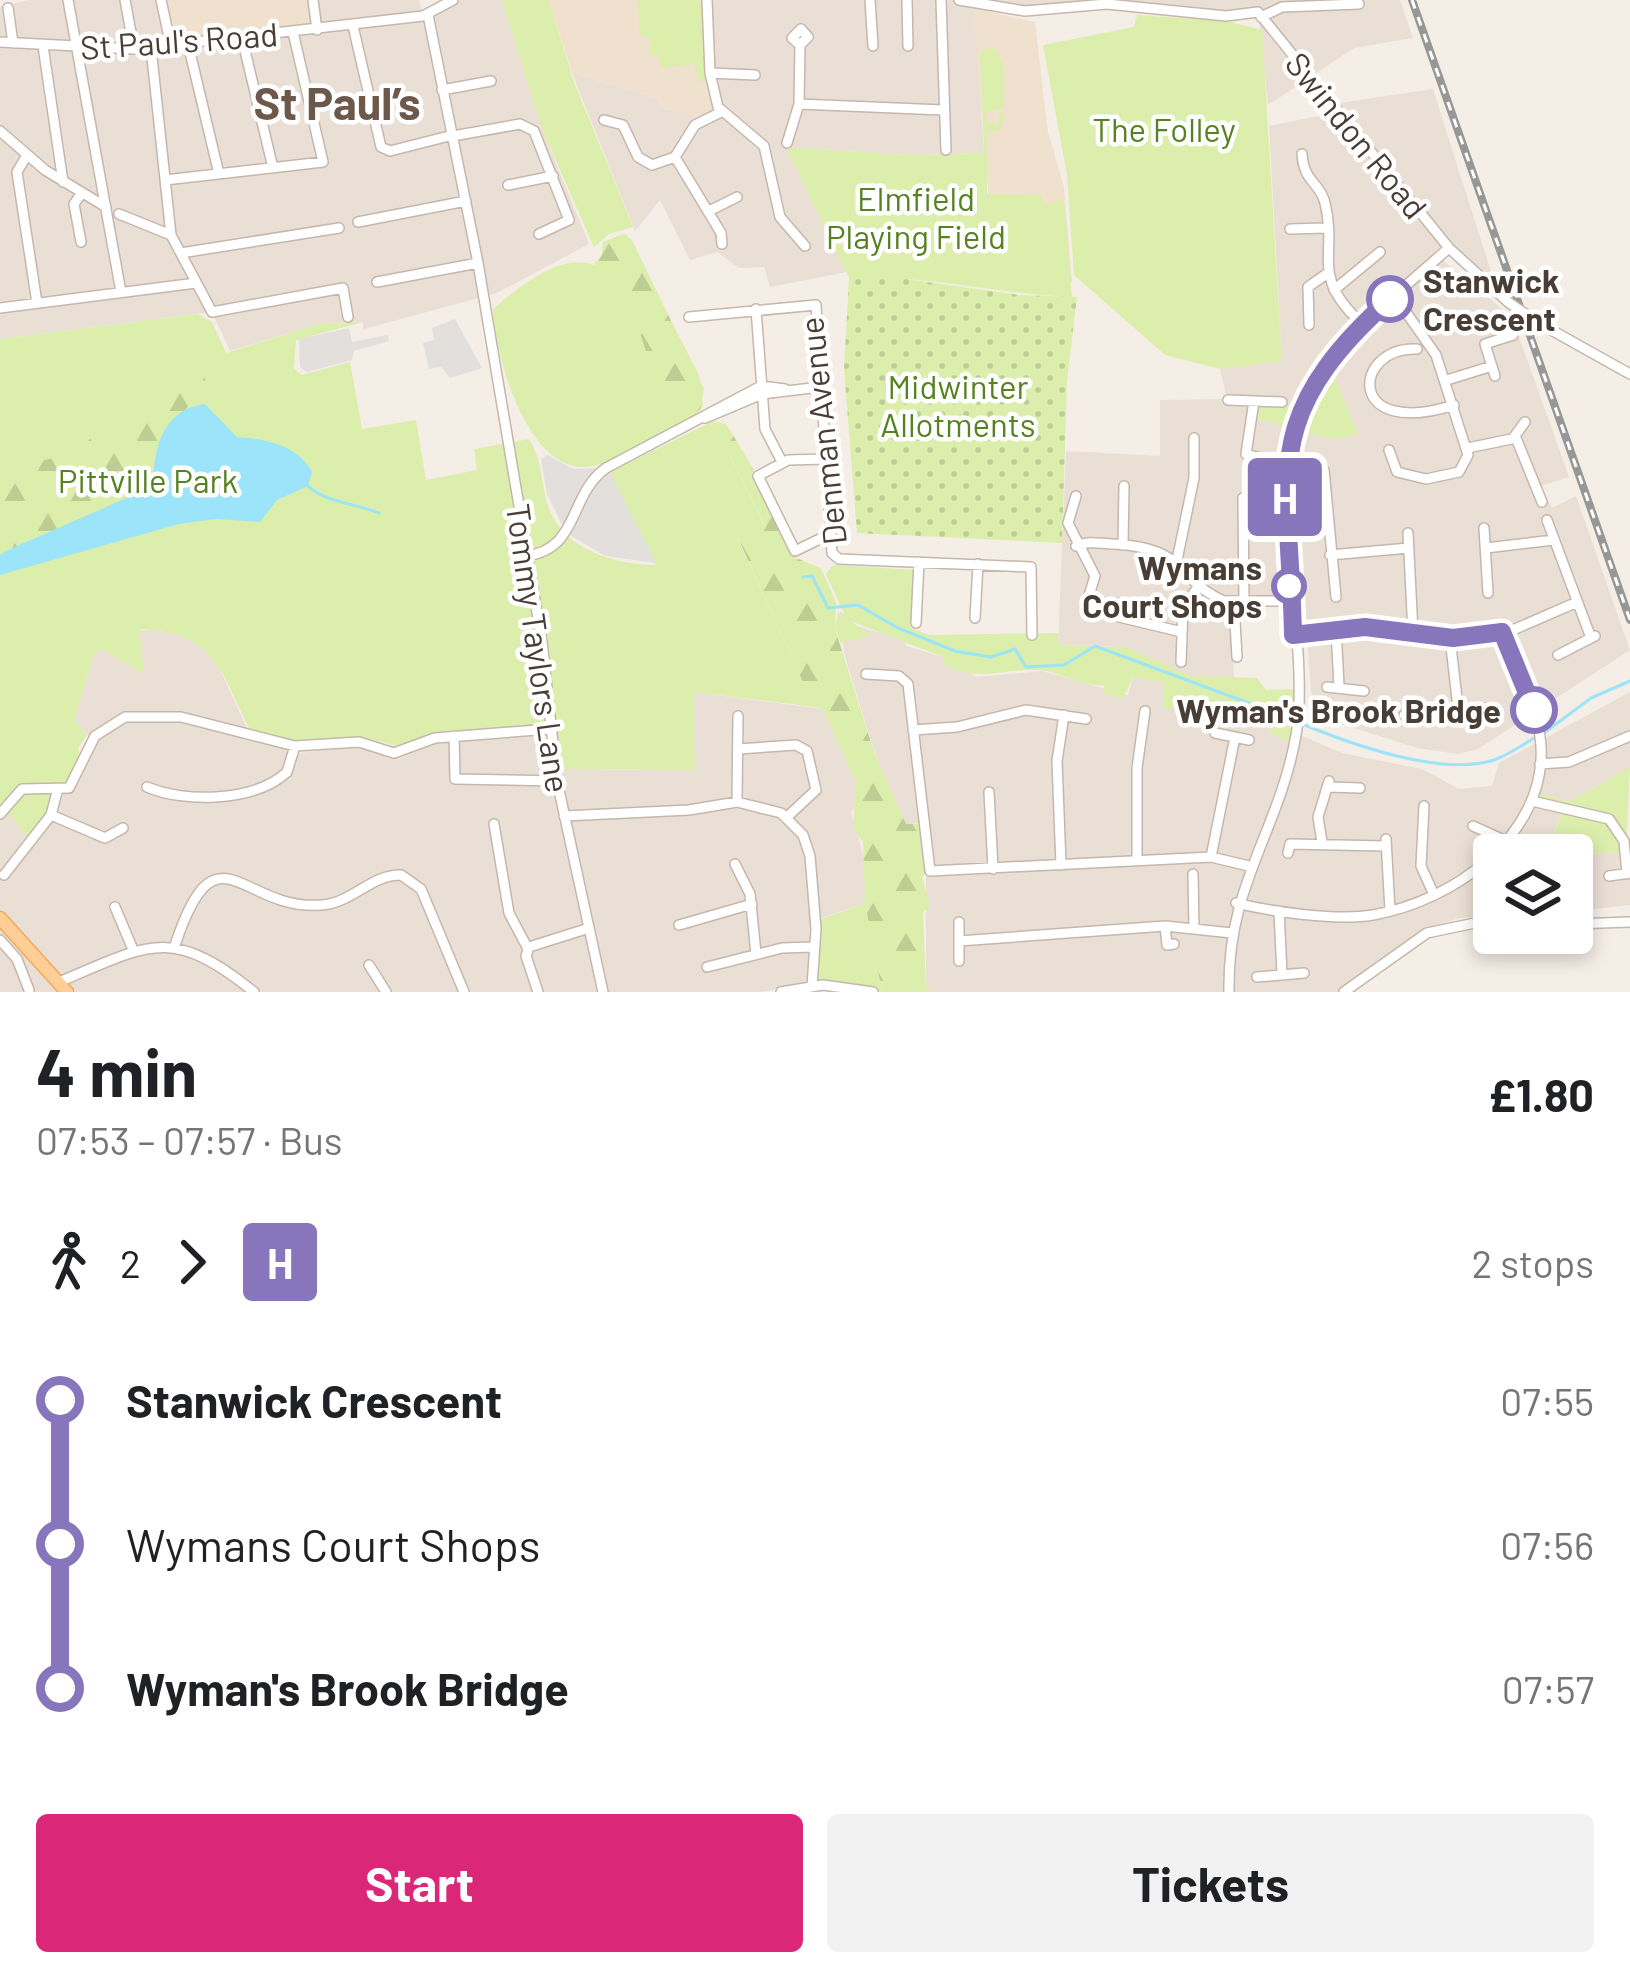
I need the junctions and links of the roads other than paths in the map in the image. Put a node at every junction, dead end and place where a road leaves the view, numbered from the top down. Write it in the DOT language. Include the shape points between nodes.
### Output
graph roads {
  1 [pos="68,0"];
  2 [pos="125,0"];
  3 [pos="161,0"];
  4 [pos="314,0"];
  5 [pos="453,0"];
  6 [pos="706,0"];
  7 [pos="870,0"];
  8 [pos="907,0"];
  9 [pos="941,0"];
  10 [pos="959,0"];
  11 [pos="1329,2"];
  12 [pos="1074,3"];
  13 [pos="1011,4"];
  14 [pos="1246,5"];
  15 [pos="1160,6"];
  16 [pos="1355,7"];
  17 [pos="8,8"];
  18 [pos="428,15"];
  19 [pos="1226,16"];
  20 [pos="1262,17"];
  21 [pos="353,26"];
  22 [pos="317,30"];
  23 [pos="293,32"];
  24 [pos="242,38"];
  25 [pos="0,42"];
  26 [pos="13,43"];
  27 [pos="188,44"];
  28 [pos="800,45"];
  29 [pos="43,46"];
  30 [pos="171,46"];
  31 [pos="873,46"];
  32 [pos="908,46"];
  33 [pos="151,48"];
  34 [pos="76,49"];
  35 [pos="134,49"];
  36 [pos="710,74"];
  37 [pos="755,75"];
  38 [pos="491,81"];
  39 [pos="442,90"];
  40 [pos="799,104"];
  41 [pos="52,109"];
  42 [pos="943,110"];
  43 [pos="34,112"];
  44 [pos="721,112"];
  45 [pos="604,120"];
  46 [pos="0,131"];
  47 [pos="453,136"];
  48 [pos="788,143"];
  49 [pos="946,150"];
  50 [pos="1302,154"];
  51 [pos="27,155"];
  52 [pos="674,157"];
  53 [pos="272,168"];
  54 [pos="219,174"];
  55 [pos="553,176"];
  56 [pos="165,179"];
  57 [pos="63,182"];
  58 [pos="508,185"];
  59 [pos="81,194"];
  60 [pos="736,197"];
  61 [pos="466,200"];
  62 [pos="106,207"];
  63 [pos="709,212"];
  64 [pos="119,214"];
  65 [pos="358,222"];
  66 [pos="339,228"];
  67 [pos="1325,228"];
  68 [pos="1290,230"];
  69 [pos="539,234"];
  70 [pos="171,235"];
  71 [pos="81,242"];
  72 [pos="722,244"];
  73 [pos="805,246"];
  74 [pos="1449,248"];
  75 [pos="1380,252"];
  76 [pos="181,253"];
  77 [pos="478,263"];
  78 [pos="1328,273"];
  79 [pos="377,282"];
  80 [pos="196,283"];
  81 [pos="1334,290"];
  82 [pos="121,292"];
  83 [pos="1394,295"];
  84 [pos="37,303"];
  85 [pos="0,308"];
  86 [pos="756,309"];
  87 [pos="1439,314"];
  88 [pos="348,317"];
  89 [pos="689,317"];
  90 [pos="1362,324"];
  91 [pos="1309,325"];
  92 [pos="1420,328"];
  93 [pos="1513,335"];
  94 [pos="1417,350"];
  95 [pos="1630,374"];
  96 [pos="1447,380"];
  97 [pos="820,387"];
  98 [pos="761,390"];
  99 [pos="1228,400"];
  100 [pos="1254,401"];
  101 [pos="1282,402"];
  102 [pos="1454,405"];
  103 [pos="1525,422"];
  104 [pos="1514,437"];
  105 [pos="1194,438"];
  106 [pos="1468,448"];
  107 [pos="1391,454"];
  108 [pos="825,458"];
  109 [pos="782,462"];
  110 [pos="1285,465"];
  111 [pos="1324,470"];
  112 [pos="1124,486"];
  113 [pos="1076,496"];
  114 [pos="1542,502"];
  115 [pos="1246,507"];
  116 [pos="1547,520"];
  117 [pos="1484,527"];
  118 [pos="1408,533"];
  119 [pos="830,534"];
  120 [pos="1553,540"];
  121 [pos="1123,545"];
  122 [pos="1076,546"];
  123 [pos="1409,548"];
  124 [pos="1486,548"];
  125 [pos="525,556"];
  126 [pos="1330,556"];
  127 [pos="1177,560"];
  128 [pos="919,562"];
  129 [pos="977,564"];
  130 [pos="1200,584"];
  131 [pos="1488,593"];
  132 [pos="1336,597"];
  133 [pos="1290,601"];
  134 [pos="1116,603"];
  135 [pos="1239,603"];
  136 [pos="1575,603"];
  137 [pos="1085,608"];
  138 [pos="975,618"];
  139 [pos="916,623"];
  140 [pos="1336,629"];
  141 [pos="1182,632"];
  142 [pos="1502,632"];
  143 [pos="1412,633"];
  144 [pos="1032,635"];
  145 [pos="1293,635"];
  146 [pos="1450,638"];
  147 [pos="1558,655"];
  148 [pos="1238,657"];
  149 [pos="1181,662"];
  150 [pos="866,674"];
  151 [pos="1339,686"];
  152 [pos="1327,687"];
  153 [pos="1364,691"];
  154 [pos="1484,708"];
  155 [pos="1145,711"];
  156 [pos="738,716"];
  157 [pos="1064,716"];
  158 [pos="1404,716"];
  159 [pos="1459,716"];
  160 [pos="1086,718"];
  161 [pos="550,729"];
  162 [pos="913,730"];
  163 [pos="1215,733"];
  164 [pos="454,736"];
  165 [pos="1630,736"];
  166 [pos="1235,737"];
  167 [pos="1249,740"];
  168 [pos="295,746"];
  169 [pos="738,749"];
  170 [pos="1540,764"];
  171 [pos="556,781"];
  172 [pos="147,787"];
  173 [pos="1360,788"];
  174 [pos="57,792"];
  175 [pos="989,792"];
  176 [pos="1532,801"];
  177 [pos="733,802"];
  178 [pos="1424,806"];
  179 [pos="0,814"];
  180 [pos="51,815"];
  181 [pos="564,816"];
  182 [pos="787,817"];
  183 [pos="494,824"];
  184 [pos="1473,826"];
  185 [pos="123,828"];
  186 [pos="1490,834"];
  187 [pos="1511,834"];
  188 [pos="1322,842"];
  189 [pos="1288,854"];
  190 [pos="1211,856"];
  191 [pos="1137,860"];
  192 [pos="735,864"];
  193 [pos="1061,865"];
  194 [pos="1249,866"];
  195 [pos="993,869"];
  196 [pos="1473,871"];
  197 [pos="4,874"];
  198 [pos="1193,874"];
  199 [pos="1629,874"];
  200 [pos="1609,875"];
  201 [pos="1434,895"];
  202 [pos="1236,903"];
  203 [pos="752,904"];
  204 [pos="115,907"];
  205 [pos="1279,910"];
  206 [pos="1390,911"];
  207 [pos="0,919"];
  208 [pos="959,922"];
  209 [pos="1630,922"];
  210 [pos="1593,923"];
  211 [pos="1473,924"];
  212 [pos="679,925"];
  213 [pos="1165,926"];
  214 [pos="1194,928"];
  215 [pos="586,929"];
  216 [pos="1232,933"];
  217 [pos="0,940"];
  218 [pos="959,941"];
  219 [pos="175,945"];
  220 [pos="1167,945"];
  221 [pos="812,947"];
  222 [pos="528,949"];
  223 [pos="134,952"];
  224 [pos="757,954"];
  225 [pos="959,961"];
  226 [pos="369,964"];
  227 [pos="707,967"];
  228 [pos="1304,973"];
  229 [pos="1282,974"];
  230 [pos="1257,977"];
  231 [pos="58,982"];
  232 [pos="812,986"];
  233 [pos="28,991"];
  234 [pos="254,992"];
  235 [pos="386,992"];
  236 [pos="464,992"];
  237 [pos="538,992"];
  238 [pos="603,992"];
  239 [pos="781,992"];
  240 [pos="873,992"];
  241 [pos="1229,992"];
  242 [pos="1344,992"];
  1 -- 34 [label="street"];
  2 -- 35 [label="street"];
  3 -- 30 [label="street"];
  4 -- 22 [label="street"];
  5 -- 18 [label="street"];
  6 -- 36 [label="street"];
  7 -- 31 [label="street"];
  8 -- 32 [label="street"];
  9 -- 42 [label="street"];
  10 -- 13 [label="street"];
  11 -- 16 [label="street"];
  11 -- 20 [label="street"];
  12 -- 13 [label="street"];
  12 -- 15 [label="street"];
  14 -- 19 [label="street"];
  14 -- 20 [label="street"];
  15 -- 19 [label="street"];
  17 -- 26 [label="street"];
  18 -- 21 [label="street, St Paul's Road"];
  18 -- 39 [label="street, Tommy Taylors Lane"];
  19 -- 20 [label="street"];
  20 -- 74 [label="street, Swindon Road"];
  21 -- 22 [label="street, St Paul's Road"];
  21 -- 47 [label="street" via="381,147"];
  22 -- 23 [label="street, St Paul's Road"];
  23 -- 24 [label="street, St Paul's Road"];
  23 -- 53 [label="street" via="323,162"];
  24 -- 27 [label="street, St Paul's Road"];
  24 -- 53 [label="street"];
  25 -- 26 [label="street, St Paul's Road"];
  26 -- 29 [label="street, St Paul's Road"];
  27 -- 30 [label="street, St Paul's Road"];
  27 -- 54 [label="street"];
  28 -- 40 [label="street"];
  29 -- 34 [label="street, St Paul's Road"];
  29 -- 41 [label="street"];
  30 -- 33 [label="street, St Paul's Road"];
  33 -- 35 [label="street, St Paul's Road"];
  33 -- 56 [label="street"];
  34 -- 35 [label="street, St Paul's Road"];
  34 -- 62 [label="street"];
  36 -- 37 [label="street"];
  36 -- 44 [label="street"];
  38 -- 39 [label="street"];
  39 -- 47 [label="street, Tommy Taylors Lane"];
  40 -- 42 [label="street"];
  40 -- 48 [label="street"];
  41 -- 43 [label="street"];
  41 -- 57 [label="street"];
  42 -- 49 [label="street"];
  44 -- 52 [label="street" via="695,125"];
  44 -- 73 [label="street" via="764,146 780,217"];
  45 -- 52 [label="street" via="628,130 645,164"];
  46 -- 51 [label="street"];
  47 -- 55 [label="street" via="526,125"];
  47 -- 61 [label="street, Tommy Taylors Lane"];
  50 -- 67 [label="street" via="1305,177 1324,201"];
  51 -- 57 [label="street"];
  51 -- 84 [label="street" via="17,172"];
  52 -- 63 [label="street"];
  53 -- 54 [label="street"];
  54 -- 56 [label="street"];
  55 -- 58 [label="street"];
  55 -- 69 [label="street" via="569,220"];
  56 -- 70 [label="street"];
  57 -- 59 [label="street"];
  59 -- 62 [label="street"];
  59 -- 71 [label="street" via="74,204"];
  60 -- 63 [label="street"];
  61 -- 65 [label="street"];
  61 -- 77 [label="street, Tommy Taylors Lane"];
  62 -- 82 [label="street"];
  63 -- 72 [label="street"];
  64 -- 70 [label="street"];
  66 -- 76 [label="street"];
  67 -- 68 [label="street"];
  67 -- 78 [label="street"];
  70 -- 76 [label="street"];
  74 -- 83 [label="street"];
  74 -- 95 [label="street, Swindon Road, bridge" via="1508,302"];
  75 -- 81 [label="street"];
  76 -- 80 [label="street"];
  77 -- 79 [label="street"];
  77 -- 125 [label="street, Tommy Taylors Lane"];
  78 -- 81 [label="street"];
  78 -- 91 [label="street" via="1308,286"];
  80 -- 82 [label="street"];
  80 -- 88 [label="street" via="212,312 343,288"];
  81 -- 90 [label="street"];
  82 -- 84 [label="street"];
  83 -- 90 [label="street"];
  83 -- 92 [label="street"];
  84 -- 85 [label="street"];
  86 -- 89 [label="street, Denman Avenue"];
  86 -- 97 [label="street, Denman Avenue" via="816,305"];
  86 -- 98 [label="street"];
  87 -- 92 [label="street"];
  90 -- 110 [label="street" via="1304,402"];
  92 -- 96 [label="street"];
  93 -- 96 [label="street" via="1485,344 1493,371"];
  94 -- 102 [label="street" via="1392,353 1375,368 1374,401 1410,415"];
  96 -- 102 [label="street"];
  97 -- 98 [label="street"];
  97 -- 108 [label="street, Denman Avenue"];
  98 -- 109 [label="street" via="765,429"];
  98 -- 125 [label="street" via="601,471 564,538"];
  99 -- 100 [label="street"];
  100 -- 101 [label="street"];
  100 -- 110 [label="street" via="1246,454"];
  102 -- 106 [label="street"];
  103 -- 104 [label="street"];
  104 -- 106 [label="street"];
  104 -- 114 [label="street"];
  105 -- 127 [label="street"];
  106 -- 107 [label="street" via="1461,470 1432,479 1400,474"];
  108 -- 109 [label="street"];
  108 -- 119 [label="street, Denman Avenue"];
  109 -- 119 [label="street" via="758,476 795,551"];
  110 -- 133 [label="street"];
  111 -- 126 [label="street"];
  112 -- 121 [label="street"];
  113 -- 122 [label="street" via="1067,520"];
  115 -- 135 [label="street"];
  116 -- 120 [label="street"];
  117 -- 124 [label="street"];
  118 -- 123 [label="street"];
  119 -- 128 [label="street, Denman Avenue" via="837,558"];
  120 -- 124 [label="street"];
  120 -- 136 [label="street"];
  121 -- 122 [label="street"];
  121 -- 127 [label="street"];
  122 -- 137 [label="street" via="1094,576"];
  123 -- 126 [label="street"];
  123 -- 143 [label="street"];
  124 -- 131 [label="street"];
  125 -- 161 [label="street, Tommy Taylors Lane"];
  126 -- 132 [label="street"];
  127 -- 130 [label="street"];
  128 -- 129 [label="street, Denman Avenue"];
  128 -- 139 [label="street"];
  129 -- 138 [label="street"];
  129 -- 144 [label="street, Denman Avenue" via="1033,568"];
  130 -- 135 [label="street"];
  130 -- 141 [label="street" via="1184,604"];
  133 -- 135 [label="street"];
  133 -- 145 [label="street"];
  134 -- 141 [label="street" via="1115,616"];
  135 -- 148 [label="street"];
  136 -- 142 [label="street"];
  136 -- 147 [label="street" via="1593,637"];
  140 -- 143 [label="street"];
  140 -- 145 [label="street"];
  140 -- 151 [label="street"];
  141 -- 149 [label="street"];
  142 -- 146 [label="street"];
  142 -- 170 [label="street" via="1537,724"];
  143 -- 146 [label="street"];
  145 -- 194 [label="street" via="1295,742"];
  146 -- 159 [label="street"];
  150 -- 162 [label="street" via="906,681"];
  151 -- 152 [label="street"];
  151 -- 153 [label="street"];
  154 -- 159 [label="street"];
  155 -- 191 [label="street"];
  156 -- 169 [label="street"];
  157 -- 160 [label="street"];
  157 -- 162 [label="street" via="1026,710"];
  157 -- 193 [label="street" via="1057,761"];
  158 -- 159 [label="street"];
  161 -- 164 [label="street"];
  161 -- 171 [label="street, Tommy Taylors Lane"];
  162 -- 195 [label="street" via="928,869"];
  163 -- 166 [label="street"];
  164 -- 168 [label="street" via="400,753 359,742"];
  164 -- 171 [label="street" via="455,779"];
  165 -- 170 [label="street" via="1570,762"];
  166 -- 167 [label="street"];
  166 -- 190 [label="street"];
  168 -- 172 [label="street" via="286,772 257,787 182,798"];
  168 -- 174 [label="street" via="214,722 125,717 100,730 71,786"];
  169 -- 177 [label="street"];
  169 -- 182 [label="street" via="807,751 816,790"];
  170 -- 176 [label="street"];
  171 -- 181 [label="street, Tommy Taylors Lane"];
  173 -- 188 [label="street" via="1329,784 1318,817"];
  174 -- 179 [label="street" via="22,789"];
  174 -- 180 [label="street"];
  175 -- 195 [label="street"];
  176 -- 187 [label="street"];
  176 -- 199 [label="street" via="1609,819 1624,841"];
  177 -- 181 [label="street"];
  177 -- 182 [label="street"];
  178 -- 201 [label="street" via="1421,866"];
  180 -- 185 [label="street" via="105,838"];
  180 -- 197 [label="street"];
  181 -- 215 [label="street, Tommy Taylors Lane"];
  182 -- 221 [label="street" via="810,856"];
  183 -- 222 [label="street" via="509,913"];
  184 -- 186 [label="street"];
  188 -- 189 [label="street" via="1290,844"];
  188 -- 206 [label="street" via="1385,842"];
  190 -- 191 [label="street"];
  190 -- 194 [label="street"];
  191 -- 193 [label="street"];
  192 -- 203 [label="street"];
  193 -- 195 [label="street"];
  194 -- 202 [label="street"];
  196 -- 201 [label="street"];
  198 -- 214 [label="street"];
  199 -- 200 [label="street"];
  201 -- 206 [label="street"];
  202 -- 205 [label="street"];
  202 -- 216 [label="street"];
  203 -- 212 [label="street"];
  203 -- 224 [label="street"];
  204 -- 223 [label="street"];
  205 -- 206 [label="street" via="1352,917"];
  205 -- 229 [label="street"];
  207 -- 231 [label="main road"];
  208 -- 218 [label="street"];
  209 -- 210 [label="street"];
  211 -- 242 [label="street" via="1427,933"];
  213 -- 214 [label="street"];
  213 -- 218 [label="street"];
  213 -- 220 [label="street"];
  214 -- 216 [label="street"];
  215 -- 222 [label="street"];
  215 -- 238 [label="street, Tommy Taylors Lane"];
  216 -- 241 [label="street"];
  217 -- 233 [label="street"];
  218 -- 225 [label="street"];
  219 -- 223 [label="street"];
  219 -- 234 [label="street"];
  219 -- 236 [label="street" via="192,898 214,880 320,906 401,875 421,889"];
  221 -- 224 [label="street"];
  221 -- 232 [label="street"];
  222 -- 237 [label="street"];
  223 -- 231 [label="street"];
  224 -- 227 [label="street"];
  226 -- 235 [label="street"];
  228 -- 229 [label="street"];
  229 -- 230 [label="street"];
  231 -- 233 [label="street"];
  232 -- 239 [label="street"];
  232 -- 240 [label="street"];
}
